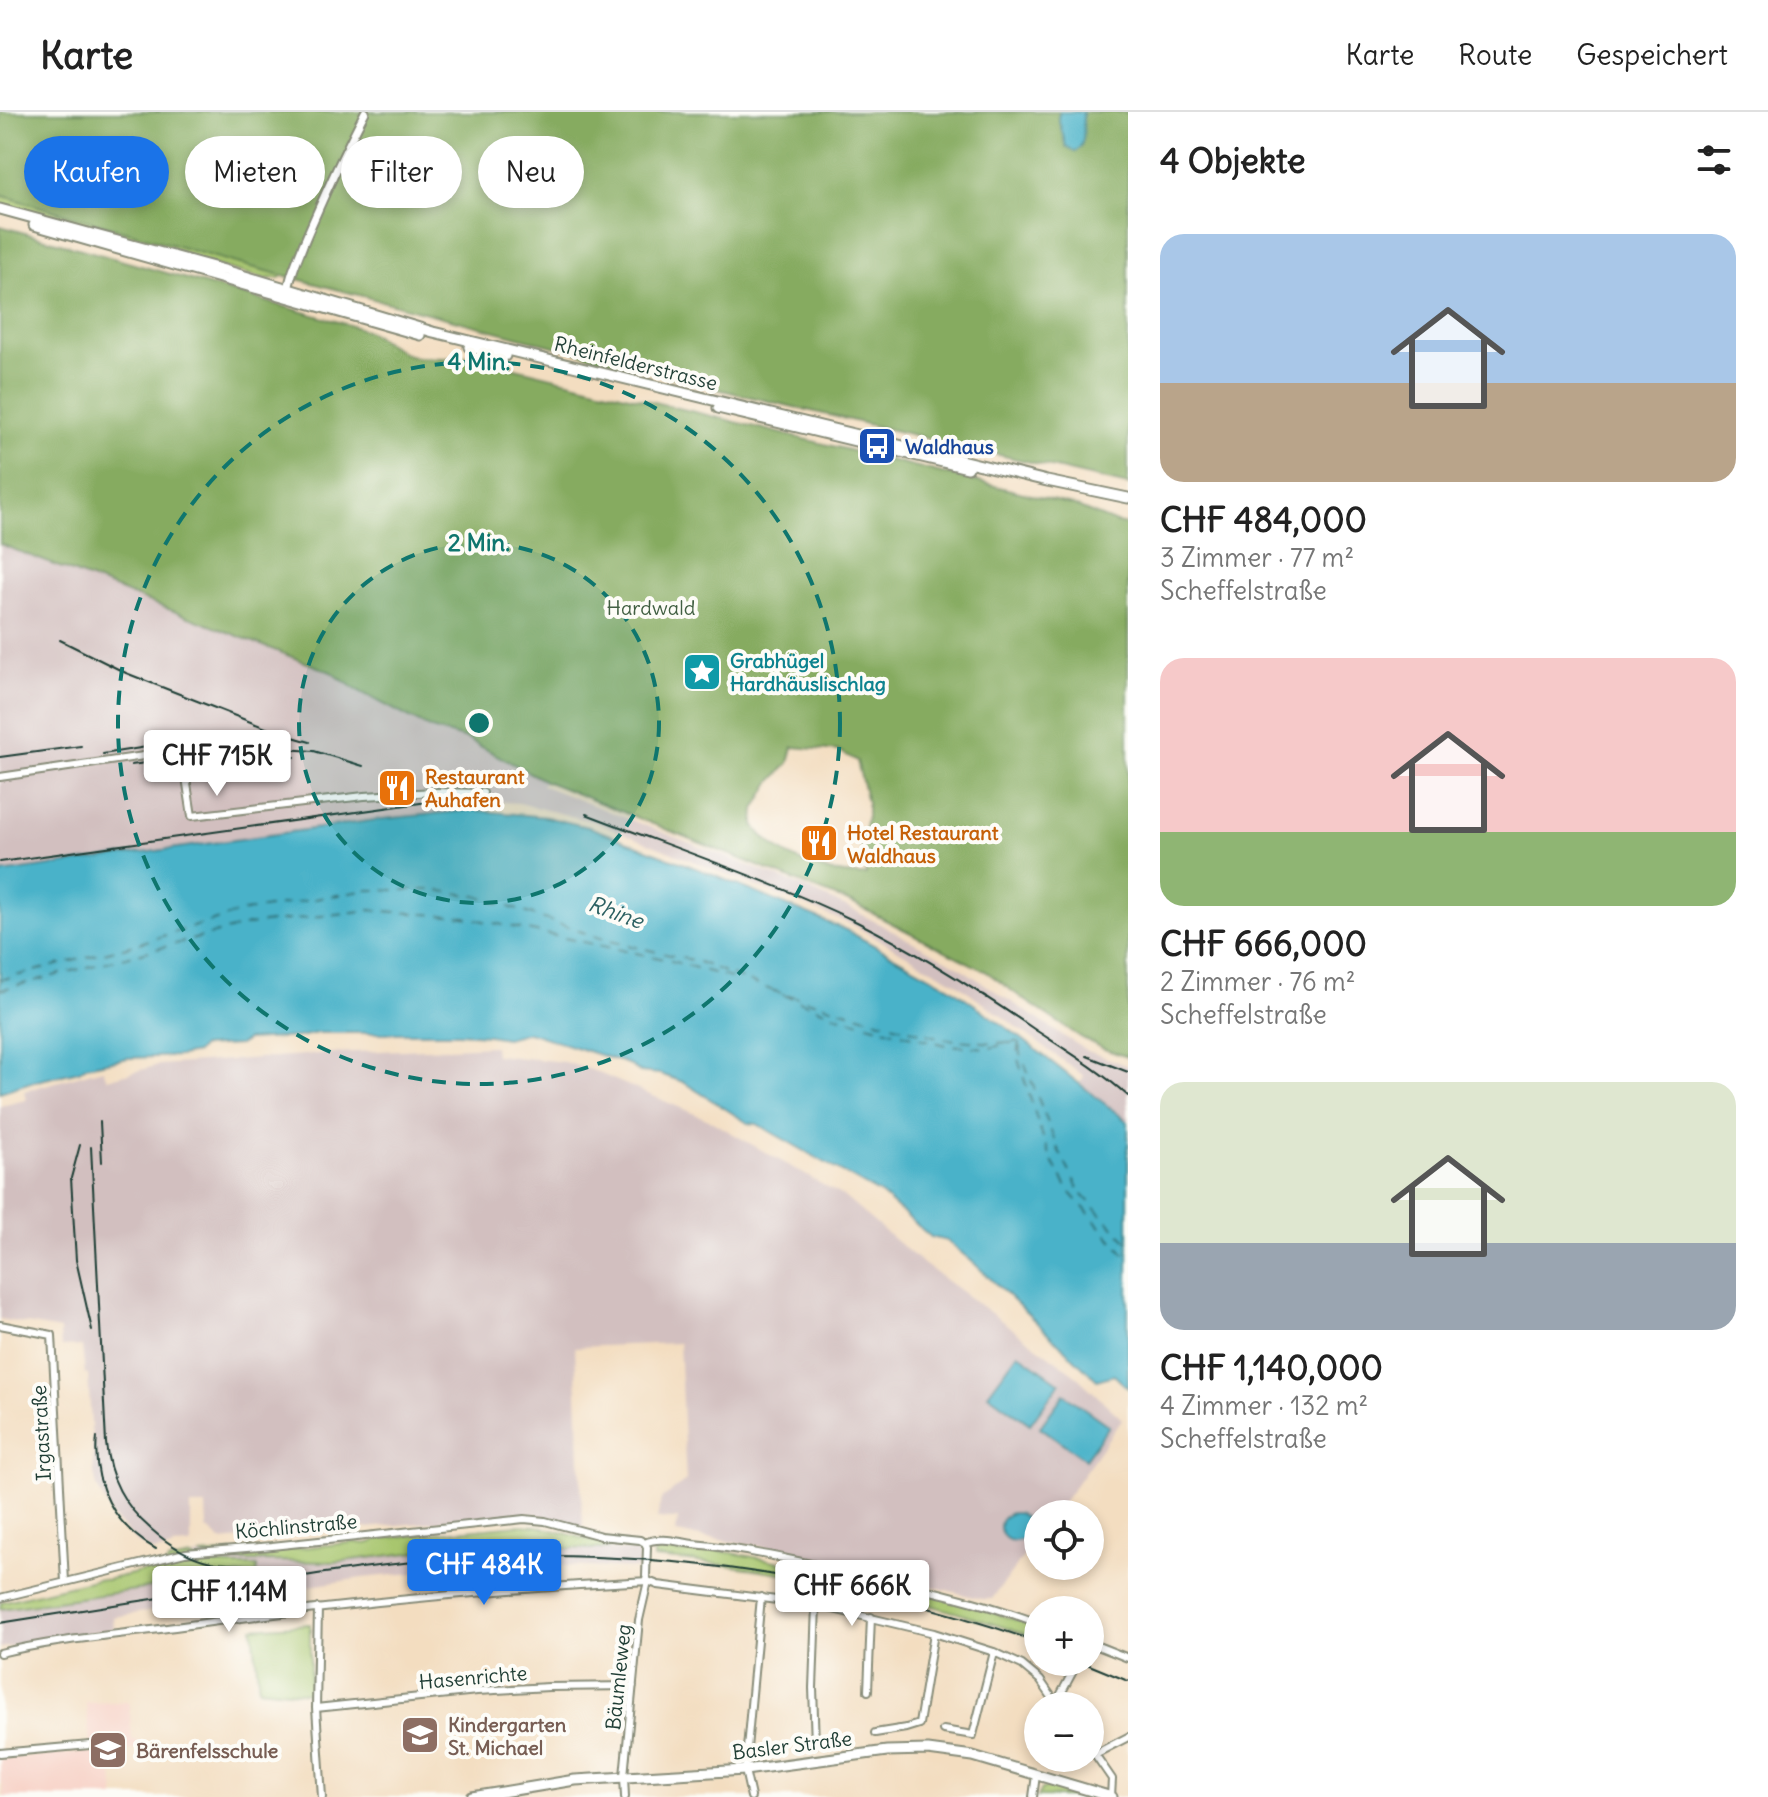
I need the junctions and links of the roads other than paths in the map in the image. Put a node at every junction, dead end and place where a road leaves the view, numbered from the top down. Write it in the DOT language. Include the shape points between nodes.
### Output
graph roads {
  1 [pos="365,112"];
  2 [pos="0,209"];
  3 [pos="0,215"];
  4 [pos="288,293"];
  5 [pos="1128,498"];
  6 [pos="1128,504"];
  7 [pos="0,777"];
  8 [pos="483,793"];
  9 [pos="0,1325"];
  10 [pos="646,1545"];
  11 [pos="648,1581"];
  12 [pos="65,1582"];
  13 [pos="761,1597"];
  14 [pos="0,1598"];
  15 [pos="816,1605"];
  16 [pos="318,1608"];
  17 [pos="871,1617"];
  18 [pos="1024,1617"];
  19 [pos="934,1633"];
  20 [pos="1104,1649"];
  21 [pos="994,1652"];
  22 [pos="0,1653"];
  23 [pos="1128,1658"];
  24 [pos="633,1686"];
  25 [pos="868,1691"];
  26 [pos="1048,1692"];
  27 [pos="316,1708"];
  28 [pos="943,1730"];
  29 [pos="875,1733"];
  30 [pos="1128,1737"];
  31 [pos="815,1744"];
  32 [pos="90,1745"];
  33 [pos="1104,1749"];
  34 [pos="0,1753"];
  35 [pos="1104,1767"];
  36 [pos="745,1770"];
  37 [pos="1036,1775"];
  38 [pos="624,1776"];
  39 [pos="322,1797"];
  40 [pos="472,1797"];
  41 [pos="625,1797"];
  42 [pos="751,1797"];
  43 [pos="1033,1797"];
  44 [pos="1111,1797"];
  1 -- 4 [label="street" via="313,221"];
  2 -- 4 [label="main road, Rheinfelderstrasse"];
  3 -- 4 [label="main road, Rheinfelderstrasse"];
  4 -- 5 [label="main road, Rheinfelderstrasse"];
  4 -- 6 [label="main road, Rheinfelderstrasse" via="451,343"];
  7 -- 8 [label="street" via="178,751 192,816 364,796"];
  9 -- 12 [label="street, Irgastraße" via="52,1335"];
  10 -- 11 [label="street"];
  10 -- 12 [label="street, Köchlinstraße" via="524,1519 185,1553"];
  10 -- 18 [label="street, Köchlinstraße" via="652,1540 777,1556"];
  11 -- 13 [label="street"];
  11 -- 16 [label="street"];
  11 -- 24 [label="street, Bäumleweg"];
  12 -- 14 [label="street, Köchlinstraße"];
  13 -- 15 [label="street"];
  13 -- 36 [label="street"];
  15 -- 17 [label="street"];
  15 -- 31 [label="street"];
  16 -- 22 [label="street"];
  16 -- 27 [label="street"];
  17 -- 19 [label="street"];
  17 -- 25 [label="street"];
  19 -- 21 [label="street"];
  19 -- 29 [label="street" via="919,1724"];
  20 -- 23 [label="street"];
  21 -- 26 [label="street" via="1022,1665"];
  21 -- 28 [label="street" via="973,1735"];
  24 -- 27 [label="street, Hasenrichte" via="477,1691"];
  24 -- 38 [label="street, Bäumleweg"];
  27 -- 39 [label="street"];
  30 -- 33 [label="street"];
  32 -- 34 [label="street"];
  35 -- 44 [label="street" via="1112,1779"];
  36 -- 37 [label="main road, Basler Straße" via="928,1750 973,1756"];
  36 -- 38 [label="main road, Basler Straße"];
  36 -- 42 [label="street"];
  37 -- 43 [label="street"];
  37 -- 44 [label="main road, Basler Straße"];
  38 -- 40 [label="main road, Basler Straße"];
  38 -- 41 [label="street, Bäumleweg"];
}
